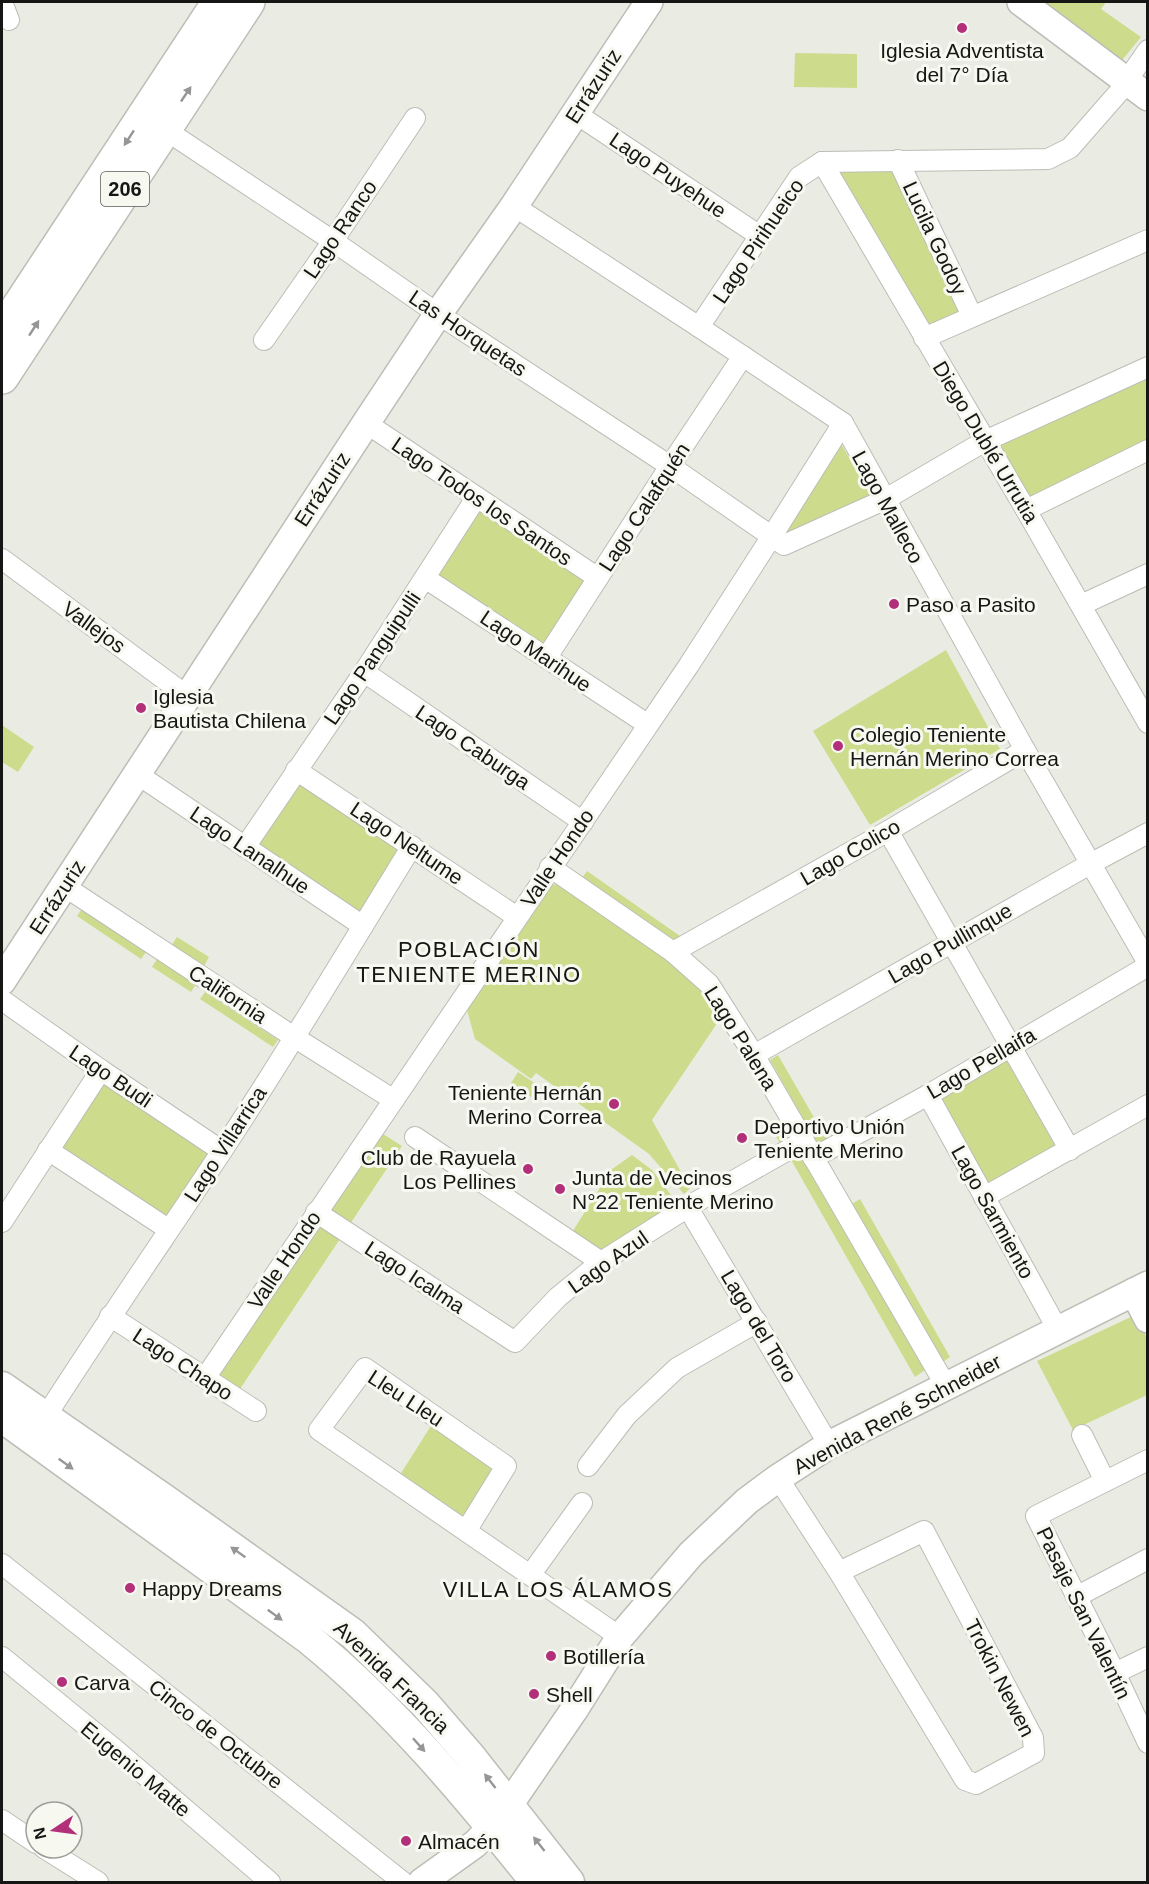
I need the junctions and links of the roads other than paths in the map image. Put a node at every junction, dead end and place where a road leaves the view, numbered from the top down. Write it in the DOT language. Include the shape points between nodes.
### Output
graph roads {
  1 [pos="2,2"];
  2 [pos="219,2"];
  3 [pos="248,2"];
  4 [pos="649,2"];
  5 [pos="1021,2"];
  6 [pos="9,20"];
  7 [pos="1148,50"];
  8 [pos="1127,80"];
  9 [pos="1148,97"];
  10 [pos="575,113"];
  11 [pos="416,118"];
  12 [pos="164,129"];
  13 [pos="898,160"];
  14 [pos="822,162"];
  15 [pos="514,206"];
  16 [pos="760,236"];
  17 [pos="1148,240"];
  18 [pos="333,241"];
  19 [pos="438,314"];
  20 [pos="972,316"];
  21 [pos="699,327"];
  22 [pos="2,332"];
  23 [pos="924,338"];
  24 [pos="264,340"];
  25 [pos="743,356"];
  26 [pos="1148,367"];
  27 [pos="2,377"];
  28 [pos="366,423"];
  29 [pos="843,423"];
  30 [pos="985,441"];
  31 [pos="1148,450"];
  32 [pos="670,466"];
  33 [pos="476,498"];
  34 [pos="884,500"];
  35 [pos="1026,510"];
  36 [pos="772,537"];
  37 [pos="2,559"];
  38 [pos="1148,574"];
  39 [pos="425,578"];
  40 [pos="598,578"];
  41 [pos="1080,605"];
  42 [pos="547,657"];
  43 [pos="364,672"];
  44 [pos="188,696"];
  45 [pos="1142,701"];
  46 [pos="1148,723"];
  47 [pos="647,724"];
  48 [pos="1025,750"];
  49 [pos="296,770"];
  50 [pos="137,774"];
  51 [pos="583,822"];
  52 [pos="888,831"];
  53 [pos="1148,833"];
  54 [pos="411,846"];
  55 [pos="245,847"];
  56 [pos="1090,864"];
  57 [pos="550,867"];
  58 [pos="64,886"];
  59 [pos="517,917"];
  60 [pos="363,926"];
  61 [pos="952,942"];
  62 [pos="673,952"];
  63 [pos="1148,965"];
  64 [pos="2,981"];
  65 [pos="2,1000"];
  66 [pos="294,1038"];
  67 [pos="1011,1046"];
  68 [pos="754,1055"];
  69 [pos="101,1070"];
  70 [pos="928,1095"];
  71 [pos="394,1100"];
  72 [pos="1148,1104"];
  73 [pos="414,1137"];
  74 [pos="809,1149"];
  75 [pos="48,1150"];
  76 [pos="222,1150"];
  77 [pos="1070,1150"];
  78 [pos="984,1197"];
  79 [pos="688,1208"];
  80 [pos="316,1212"];
  81 [pos="2,1222"];
  82 [pos="168,1229"];
  83 [pos="601,1262"];
  84 [pos="1141,1288"];
  85 [pos="110,1316"];
  86 [pos="1148,1319"];
  87 [pos="757,1322"];
  88 [pos="1058,1330"];
  89 [pos="515,1342"];
  90 [pos="205,1378"];
  91 [pos="946,1386"];
  92 [pos="2,1387"];
  93 [pos="256,1411"];
  94 [pos="2,1418"];
  95 [pos="38,1427"];
  96 [pos="1082,1435"];
  97 [pos="829,1445"];
  98 [pos="1148,1460"];
  99 [pos="588,1466"];
  100 [pos="778,1478"];
  101 [pos="1105,1481"];
  102 [pos="582,1503"];
  103 [pos="466,1531"];
  104 [pos="1148,1559"];
  105 [pos="2,1564"];
  106 [pos="839,1572"];
  107 [pos="531,1574"];
  108 [pos="1076,1597"];
  109 [pos="620,1637"];
  110 [pos="1148,1657"];
  111 [pos="2,1658"];
  112 [pos="1115,1673"];
  113 [pos="1148,1743"];
  114 [pos="500,1816"];
  115 [pos="2,1820"];
  116 [pos="24,1835"];
  117 [pos="63,1860"];
  118 [pos="98,1882"];
  119 [pos="270,1882"];
  120 [pos="403,1882"];
  121 [pos="422,1882"];
  122 [pos="536,1882"];
  123 [pos="568,1882"];
  1 -- 6 [label="street"];
  2 -- 22 [label="highway, 206, one-way"];
  12 -- 3 [label="highway, 206, one-way"];
  4 -- 10 [label="street, Errázuriz"];
  5 -- 8 [label="street"];
  7 -- 8 [label="street"];
  8 -- 9 [label="street"];
  8 -- 13 [label="street" via="1070,148 1048,159"];
  10 -- 15 [label="street, Errázuriz"];
  10 -- 16 [label="street, Lago Puyehue"];
  11 -- 18 [label="street, Lago Ranco"];
  12 -- 18 [label="street, Las Horquetas"];
  27 -- 12 [label="highway, 206, one-way"];
  13 -- 14 [label="street"];
  13 -- 20 [label="street, Lucila Godoy"];
  14 -- 16 [label="street, Lago Pirihueico" via="799,177"];
  14 -- 23 [label="street, Diego Dublé Urrutia"];
  15 -- 19 [label="street, Errázuriz"];
  15 -- 21 [label="street, Lago Malleco"];
  16 -- 21 [label="street, Lago Pirihueico"];
  17 -- 20 [label="street"];
  18 -- 19 [label="street, Las Horquetas"];
  18 -- 24 [label="street, Lago Ranco"];
  19 -- 28 [label="street, Errázuriz"];
  19 -- 32 [label="street, Las Horquetas"];
  20 -- 23 [label="street"];
  21 -- 25 [label="street, Lago Malleco"];
  23 -- 30 [label="street, Diego Dublé Urrutia"];
  25 -- 29 [label="street, Lago Malleco"];
  25 -- 32 [label="street, Lago Calafquén"];
  26 -- 30 [label="street"];
  28 -- 33 [label="street, Lago Todos los Santos"];
  28 -- 44 [label="street, Errázuriz"];
  29 -- 34 [label="street, Lago Malleco"];
  29 -- 36 [label="street, Valle Hondo"];
  30 -- 34 [label="street"];
  30 -- 35 [label="street, Diego Dublé Urrutia"];
  31 -- 35 [label="street"];
  32 -- 36 [label="street, Las Horquetas"];
  32 -- 40 [label="street, Lago Calafquén"];
  33 -- 39 [label="street, Lago Panguipulli"];
  33 -- 40 [label="street, Lago Todos los Santos"];
  34 -- 36 [label="street" via="784,545"];
  34 -- 48 [label="street, Lago Malleco"];
  35 -- 41 [label="street, Diego Dublé Urrutia"];
  36 -- 47 [label="street, Valle Hondo"];
  37 -- 44 [label="street, Vallejos"];
  38 -- 41 [label="street"];
  39 -- 42 [label="street, Lago Marihue"];
  39 -- 43 [label="street, Lago Panguipulli"];
  40 -- 42 [label="street, Lago Calafquén"];
  41 -- 45 [label="street, Diego Dublé Urrutia"];
  42 -- 47 [label="street, Lago Marihue"];
  43 -- 49 [label="street, Lago Panguipulli"];
  43 -- 51 [label="street, Lago Caburga"];
  44 -- 50 [label="street, Errázuriz"];
  45 -- 46 [label="street, Diego Dublé Urrutia"];
  47 -- 51 [label="street, Valle Hondo"];
  48 -- 52 [label="street, Lago Colico"];
  48 -- 56 [label="street, Lago Malleco"];
  49 -- 54 [label="street, Lago Neltume"];
  49 -- 55 [label="street, Lago Panguipulli"];
  50 -- 55 [label="street, Lago Lanalhue"];
  50 -- 58 [label="street, Errázuriz"];
  51 -- 57 [label="street, Valle Hondo"];
  52 -- 61 [label="street"];
  52 -- 62 [label="street, Lago Colico"];
  53 -- 56 [label="street, Lago Pullinque"];
  54 -- 59 [label="street, Lago Neltume"];
  54 -- 60 [label="street, Lago Villarrica"];
  55 -- 60 [label="street, Lago Lanalhue"];
  56 -- 61 [label="street, Lago Pullinque"];
  56 -- 63 [label="street, Lago Malleco"];
  57 -- 59 [label="street, Valle Hondo"];
  57 -- 62 [label="street, Lago Palena"];
  58 -- 64 [label="street, Errázuriz"];
  58 -- 66 [label="street, California"];
  59 -- 71 [label="street, Valle Hondo"];
  60 -- 66 [label="street, Lago Villarrica"];
  61 -- 67 [label="street"];
  61 -- 68 [label="street, Lago Pullinque"];
  62 -- 68 [label="street, Lago Palena" via="709,984"];
  63 -- 67 [label="street, Lago Pellaifa"];
  65 -- 69 [label="street, Lago Budi"];
  66 -- 71 [label="street, California"];
  66 -- 76 [label="street, Lago Villarrica"];
  67 -- 70 [label="street, Lago Pellaifa"];
  67 -- 77 [label="street"];
  68 -- 74 [label="street, Lago Palena"];
  69 -- 75 [label="street"];
  69 -- 76 [label="street, Lago Budi"];
  70 -- 74 [label="street, Lago Pellaifa"];
  70 -- 78 [label="street, Lago Sarmiento"];
  71 -- 80 [label="street, Valle Hondo"];
  72 -- 77 [label="street"];
  73 -- 83 [label="street"];
  74 -- 79 [label="street, Lago Azul"];
  74 -- 91 [label="street, Lago Palena"];
  75 -- 81 [label="street"];
  75 -- 82 [label="street"];
  76 -- 82 [label="street, Lago Villarrica"];
  77 -- 78 [label="street"];
  78 -- 88 [label="street, Lago Sarmiento"];
  79 -- 83 [label="street, Lago Azul"];
  79 -- 87 [label="street, Lago del Toro"];
  80 -- 89 [label="street, Lago Icalma"];
  80 -- 90 [label="street, Valle Hondo"];
  82 -- 85 [label="street, Lago Villarrica"];
  83 -- 89 [label="street, Lago Azul" via="558,1297"];
  84 -- 86 [label="street"];
  84 -- 88 [label="street, Avenida René Schneider"];
  85 -- 90 [label="street, Lago Chapo"];
  85 -- 95 [label="street, Lago Villarrica"];
  87 -- 97 [label="street, Lago del Toro"];
  87 -- 99 [label="street" via="677,1368 627,1415"];
  88 -- 91 [label="street, Avenida René Schneider"];
  90 -- 93 [label="street, Lago Chapo"];
  91 -- 97 [label="street, Avenida René Schneider"];
  92 -- 95 [label="main road, Avenida Francia"];
  94 -- 95 [label="main road, Avenida Francia"];
  95 -- 114 [label="main road, Avenida Francia" via="353,1634 425,1704 470,1756"];
  96 -- 101 [label="street"];
  97 -- 100 [label="street, Avenida René Schneider"];
  98 -- 101 [label="street"];
  100 -- 106 [label="street, Trokin Newen"];
  100 -- 109 [label="street, Avenida René Schneider" via="691,1554"];
  101 -- 108 [label="street, Pasaje San Valentín" via="1036,1516"];
  102 -- 107 [label="street"];
  103 -- 103 [label="street, Lleu Lleu" via="506,1466 365,1368 319,1430"];
  103 -- 107 [label="street, Lleu Lleu"];
  104 -- 108 [label="street"];
  105 -- 120 [label="street, Cinco de Octubre"];
  106 -- 106 [label="street, Trokin Newen" via="965,1780 976,1784 1034,1753 1033,1738 924,1531"];
  107 -- 109 [label="street, Lleu Lleu"];
  108 -- 112 [label="street, Pasaje San Valentín"];
  109 -- 114 [label="street, Avenida René Schneider"];
  110 -- 112 [label="street"];
  111 -- 119 [label="street, Eugenio Matte"];
  112 -- 113 [label="street, Pasaje San Valentín"];
  114 -- 121 [label="street, Avenida René Schneider" via="463,1854"];
  114 -- 122 [label="main road, Avenida Francia"];
  123 -- 114 [label="main road, Avenida Francia, one-way"];
  115 -- 116 [label="street"];
  117 -- 118 [label="street"];
}
